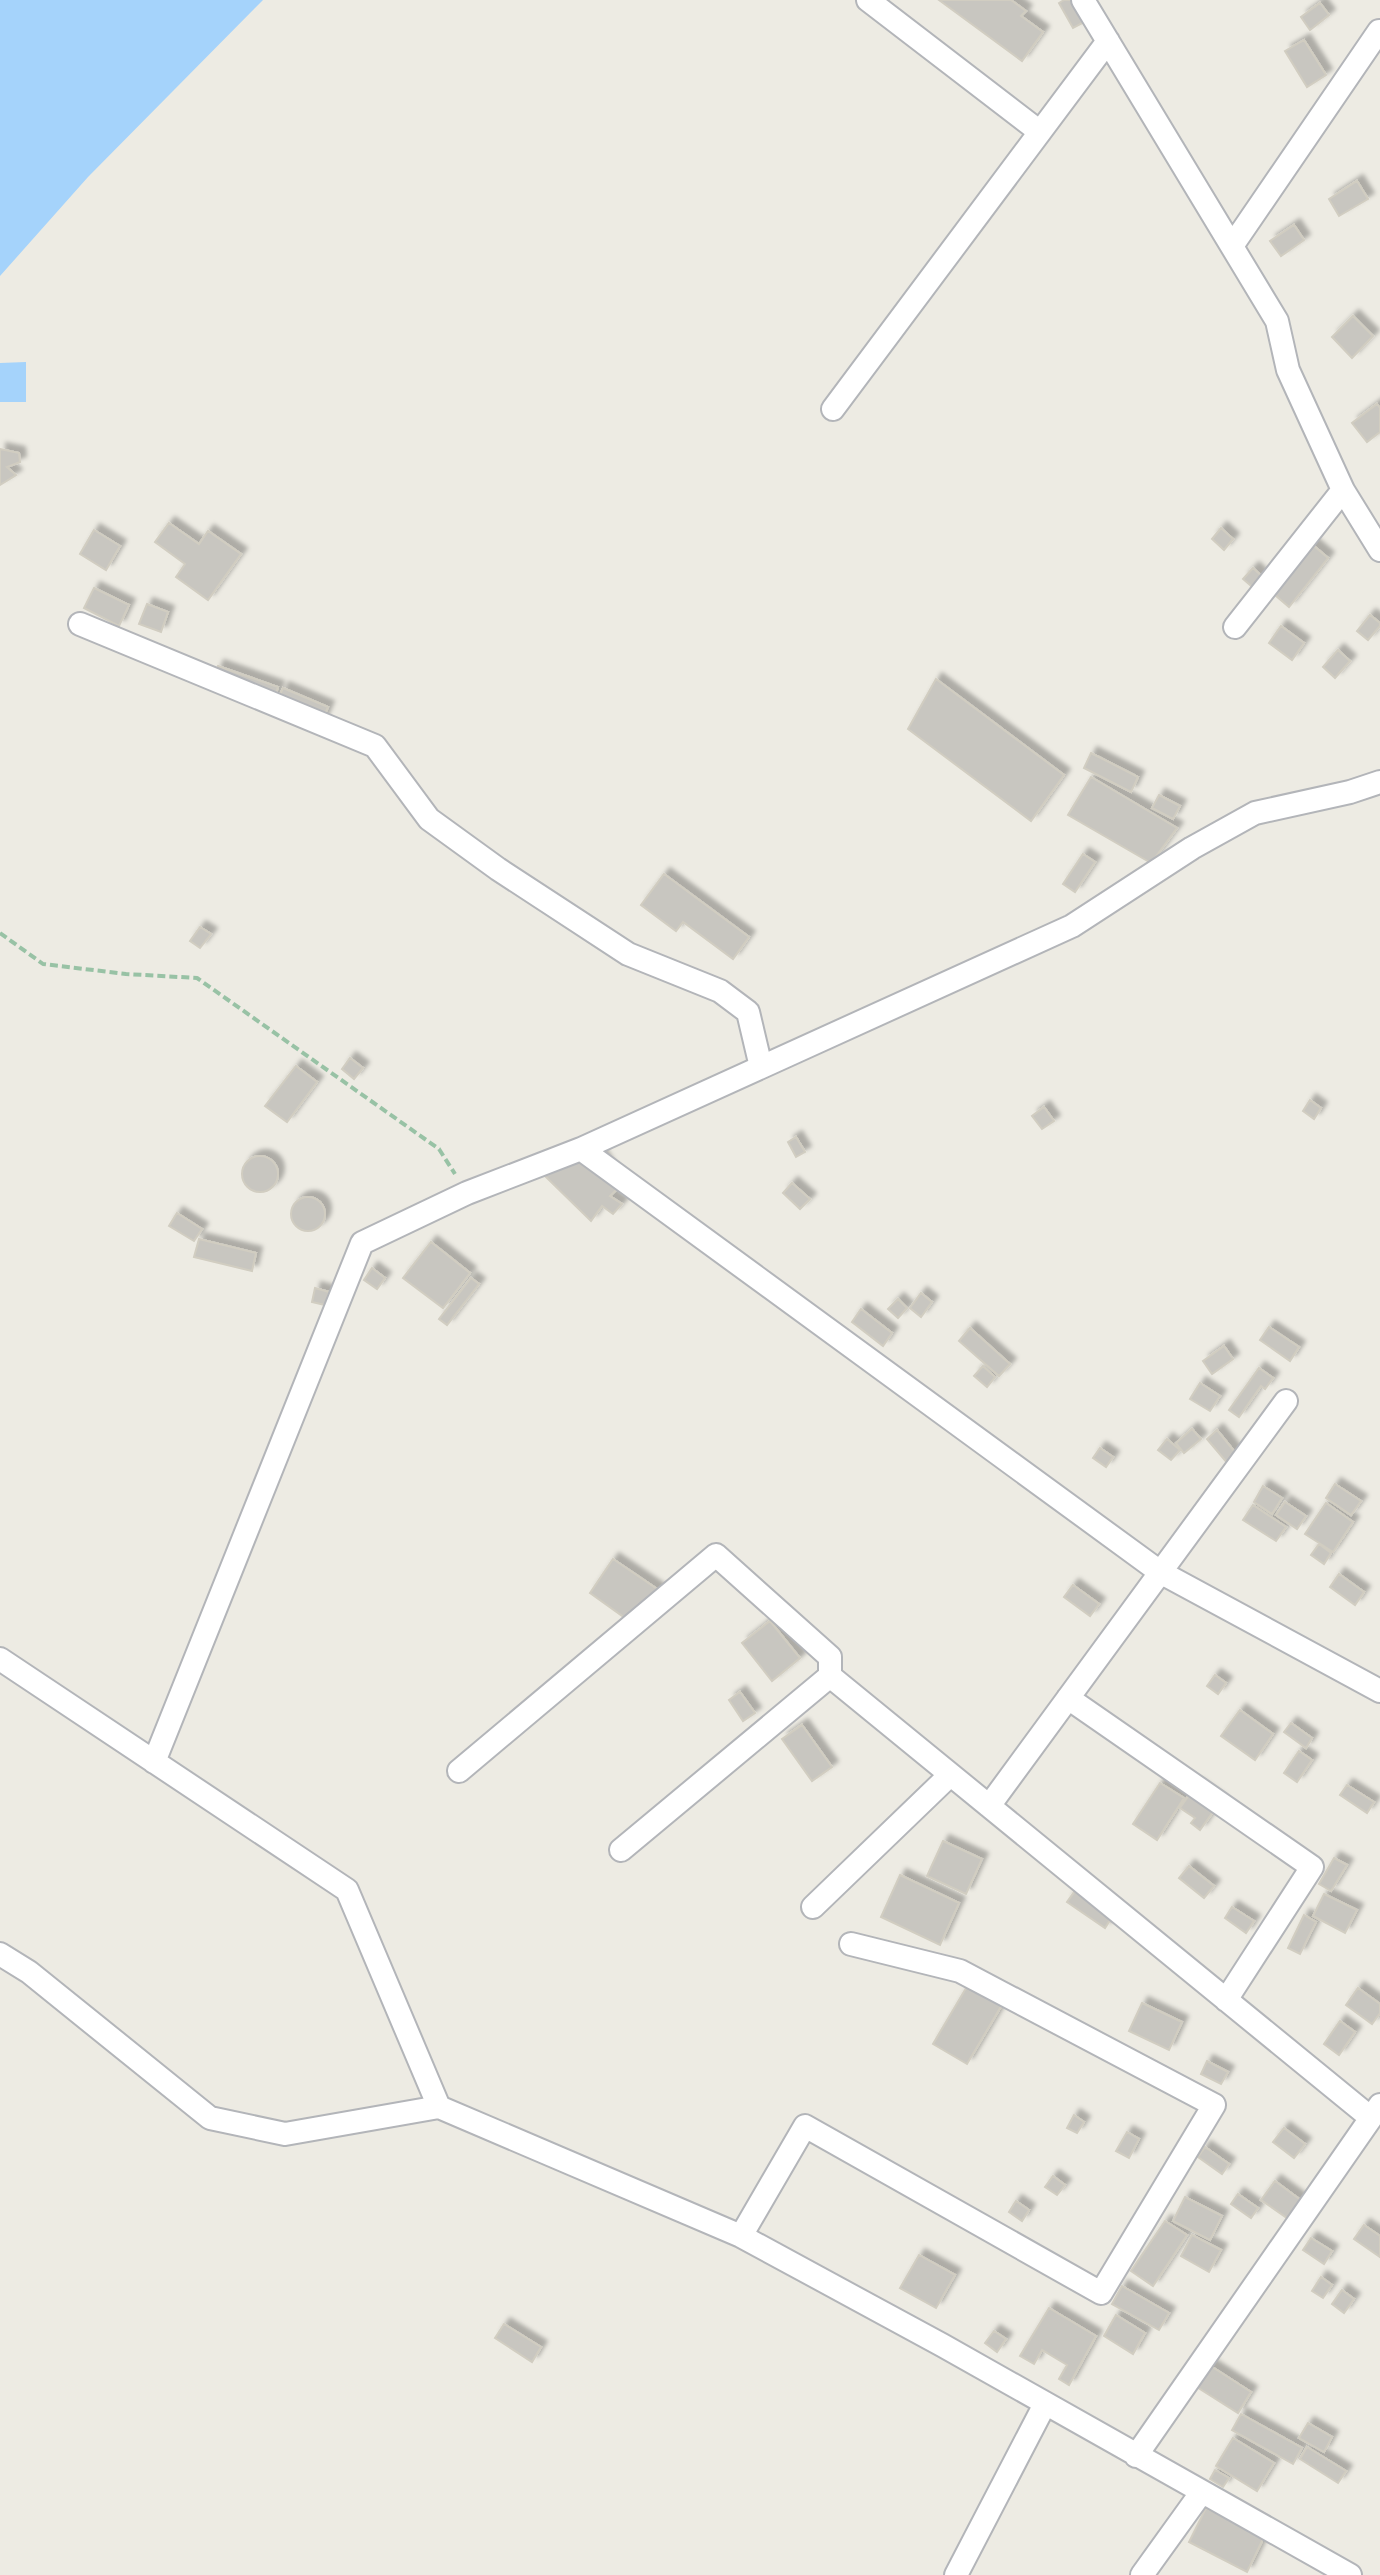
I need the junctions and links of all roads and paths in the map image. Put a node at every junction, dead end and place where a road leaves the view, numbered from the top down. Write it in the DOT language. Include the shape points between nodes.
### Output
graph roads {
  1 [pos="868,0"];
  2 [pos="1083,0"];
  3 [pos="1379,31"];
  4 [pos="1108,41"];
  5 [pos="1040,132"];
  6 [pos="1232,246"];
  7 [pos="833,409"];
  8 [pos="1343,490"];
  9 [pos="1380,550"];
  10 [pos="80,624"];
  11 [pos="1235,627"];
  12 [pos="1380,782"];
  13 [pos="0,933"];
  14 [pos="761,1067"];
  15 [pos="581,1149"];
  16 [pos="467,1193"];
  17 [pos="1286,1401"];
  18 [pos="1160,1572"];
  19 [pos="0,1659"];
  20 [pos="830,1676"];
  21 [pos="1380,1691"];
  22 [pos="1068,1698"];
  23 [pos="154,1762"];
  24 [pos="459,1771"];
  25 [pos="950,1775"];
  26 [pos="989,1806"];
  27 [pos="621,1850"];
  28 [pos="813,1907"];
  29 [pos="851,1944"];
  30 [pos="0,1954"];
  31 [pos="1226,2000"];
  32 [pos="439,2107"];
  33 [pos="1375,2112"];
  34 [pos="741,2236"];
  35 [pos="1045,2404"];
  36 [pos="1136,2456"];
  37 [pos="1201,2493"];
  38 [pos="956,2575"];
  39 [pos="1142,2575"];
  40 [pos="1350,2575"];
  1 -- 5 [label="street"];
  2 -- 4 [label="street"];
  3 -- 6 [label="street"];
  4 -- 5 [label="street"];
  4 -- 6 [label="street"];
  5 -- 7 [label="street"];
  6 -- 8 [label="street" via="1277,321 1288,370"];
  8 -- 9 [label="street"];
  8 -- 11 [label="street"];
  10 -- 14 [label="street" via="375,746 429,819 498,869 628,954 720,991 748,1012"];
  12 -- 14 [label="street" via="1255,813 1072,926"];
  13 -- 16 [label="path" via="43,964 197,978 439,1149"];
  14 -- 15 [label="street"];
  15 -- 16 [label="street"];
  15 -- 18 [label="street"];
  16 -- 23 [label="street" via="362,1243"];
  17 -- 18 [label="street"];
  18 -- 21 [label="street"];
  18 -- 22 [label="street"];
  19 -- 23 [label="street"];
  20 -- 24 [label="street" via="830,1657 716,1555"];
  20 -- 25 [label="street"];
  20 -- 27 [label="street"];
  22 -- 26 [label="street"];
  22 -- 31 [label="street" via="1312,1867"];
  23 -- 32 [label="street" via="347,1890"];
  25 -- 26 [label="street"];
  25 -- 28 [label="street"];
  26 -- 31 [label="street"];
  29 -- 34 [label="street" via="960,1971 1214,2105 1101,2293 805,2126"];
  30 -- 32 [label="street" via="210,2118 285,2134"];
  31 -- 33 [label="street"];
  32 -- 34 [label="street"];
  33 -- 36 [label="street"];
  34 -- 35 [label="street"];
  35 -- 36 [label="street"];
  35 -- 38 [label="street"];
  36 -- 37 [label="street"];
  37 -- 39 [label="street"];
  37 -- 40 [label="street"];
}
